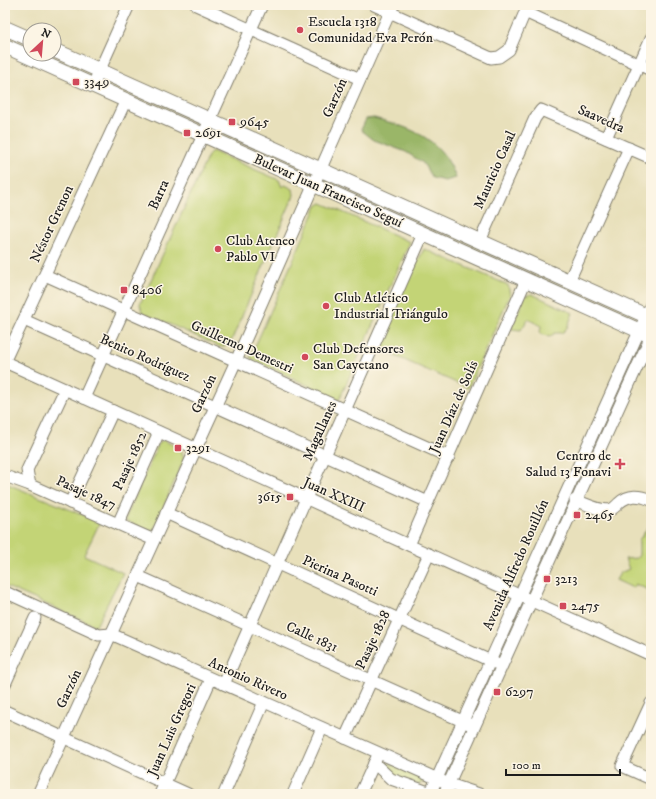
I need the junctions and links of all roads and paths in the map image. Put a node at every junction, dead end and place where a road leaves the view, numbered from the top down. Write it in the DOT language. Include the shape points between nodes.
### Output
graph roads {
  1 [pos="129,5"];
  2 [pos="196,5"];
  3 [pos="262,5"];
  4 [pos="374,5"];
  5 [pos="527,8"];
  6 [pos="392,9"];
  7 [pos="5,28"];
  8 [pos="251,30"];
  9 [pos="22,35"];
  10 [pos="651,38"];
  11 [pos="5,46"];
  12 [pos="62,54"];
  13 [pos="639,64"];
  14 [pos="99,70"];
  15 [pos="651,70"];
  16 [pos="360,80"];
  17 [pos="93,85"];
  18 [pos="126,100"];
  19 [pos="539,112"];
  20 [pos="210,120"];
  21 [pos="203,135"];
  22 [pos="606,138"];
  23 [pos="629,148"];
  24 [pos="651,158"];
  25 [pos="319,169"];
  26 [pos="313,184"];
  27 [pos="423,234"];
  28 [pos="480,241"];
  29 [pos="45,275"];
  30 [pos="526,280"];
  31 [pos="569,281"];
  32 [pos="124,310"];
  33 [pos="649,313"];
  34 [pos="24,320"];
  35 [pos="648,335"];
  36 [pos="103,355"];
  37 [pos="5,361"];
  38 [pos="236,361"];
  39 [pos="65,389"];
  40 [pos="84,398"];
  41 [pos="215,406"];
  42 [pos="113,411"];
  43 [pos="346,411"];
  44 [pos="159,432"];
  45 [pos="196,448"];
  46 [pos="326,456"];
  47 [pos="448,457"];
  48 [pos="5,476"];
  49 [pos="30,485"];
  50 [pos="306,499"];
  51 [pos="575,500"];
  52 [pos="651,500"];
  53 [pos="428,502"];
  54 [pos="70,503"];
  55 [pos="166,513"];
  56 [pos="118,524"];
  57 [pos="154,540"];
  58 [pos="409,545"];
  59 [pos="429,554"];
  60 [pos="277,564"];
  61 [pos="138,576"];
  62 [pos="5,592"];
  63 [pos="519,595"];
  64 [pos="530,600"];
  65 [pos="35,618"];
  66 [pos="399,619"];
  67 [pos="250,626"];
  68 [pos="111,634"];
  69 [pos="651,655"];
  70 [pos="490,660"];
  71 [pos="501,665"];
  72 [pos="211,679"];
  73 [pos="371,680"];
  74 [pos="5,684"];
  75 [pos="224,684"];
  76 [pos="264,702"];
  77 [pos="651,703"];
  78 [pos="5,711"];
  79 [pos="462,721"];
  80 [pos="647,721"];
  81 [pos="473,726"];
  82 [pos="322,728"];
  83 [pos="64,738"];
  84 [pos="345,738"];
  85 [pos="376,758"];
  86 [pos="436,779"];
  87 [pos="651,779"];
  88 [pos="164,783"];
  89 [pos="446,789"];
  90 [pos="38,794"];
  91 [pos="160,794"];
  92 [pos="188,794"];
  93 [pos="224,794"];
  94 [pos="293,794"];
  95 [pos="360,794"];
  96 [pos="431,794"];
  97 [pos="479,794"];
  1 -- 14 [label="street"];
  2 -- 8 [label="street"];
  3 -- 8 [label="street, Barra"];
  4 -- 6 [label="street"];
  5 -- 6 [label="street" via="508,50 498,57 481,54"];
  5 -- 13 [label="street"];
  6 -- 16 [label="street, Garzón"];
  7 -- 9 [label="main road"];
  8 -- 16 [label="street"];
  8 -- 20 [label="street, Barra"];
  10 -- 13 [label="street"];
  11 -- 17 [label="main road, Bulevar Juan Francisco Seguí"];
  12 -- 14 [label="main road, Bulevar Juan Francisco Seguí"];
  13 -- 15 [label="street"];
  13 -- 22 [label="street"];
  14 -- 17 [label="street"];
  14 -- 20 [label="main road, Bulevar Juan Francisco Seguí"];
  16 -- 25 [label="street, Garzón"];
  17 -- 18 [label="main road, Bulevar Juan Francisco Seguí"];
  18 -- 21 [label="main road, Bulevar Juan Francisco Seguí"];
  18 -- 29 [label="street, Néstor Grenon"];
  19 -- 22 [label="street, Saavedra" via="546,111"];
  19 -- 28 [label="street, Mauricio Casal"];
  20 -- 21 [label="street, Barra"];
  20 -- 25 [label="main road, Bulevar Juan Francisco Seguí"];
  21 -- 26 [label="main road, Bulevar Juan Francisco Seguí"];
  21 -- 32 [label="street, Barra"];
  22 -- 23 [label="street, Saavedra"];
  23 -- 24 [label="street, Saavedra"];
  23 -- 31 [label="street"];
  25 -- 26 [label="street, Garzón"];
  25 -- 28 [label="main road, Bulevar Juan Francisco Seguí"];
  26 -- 27 [label="main road, Bulevar Juan Francisco Seguí"];
  26 -- 38 [label="street, Garzón"];
  27 -- 30 [label="main road, Bulevar Juan Francisco Seguí"];
  27 -- 43 [label="street, Magallanes"];
  28 -- 31 [label="main road, Bulevar Juan Francisco Seguí"];
  29 -- 32 [label="street, Guillermo Demestri"];
  29 -- 34 [label="street, Néstor Grenon"];
  30 -- 35 [label="main road, Bulevar Juan Francisco Seguí"];
  30 -- 47 [label="street, Juan Díaz de Solís"];
  31 -- 33 [label="main road, Bulevar Juan Francisco Seguí"];
  32 -- 36 [label="street, Barra"];
  32 -- 38 [label="street, Guillermo Demestri"];
  33 -- 35 [label="street, Avenida Alfredo Rouillón"];
  34 -- 36 [label="street, Benito Rodríguez"];
  34 -- 37 [label="street, Néstor Grenon"];
  35 -- 51 [label="street, Avenida Alfredo Rouillón"];
  35 -- 63 [label="street, Avenida Alfredo Rouillón"];
  36 -- 40 [label="street, Barra"];
  36 -- 41 [label="street, Benito Rodríguez"];
  37 -- 39 [label="street, Juan XXIII"];
  38 -- 41 [label="street, Garzón"];
  38 -- 43 [label="street, Guillermo Demestri"];
  39 -- 40 [label="street, Juan XXIII"];
  39 -- 49 [label="street" via="27,470"];
  40 -- 42 [label="street, Juan XXIII"];
  41 -- 45 [label="street, Garzón"];
  41 -- 46 [label="street, Benito Rodríguez"];
  42 -- 44 [label="street, Juan XXIII"];
  42 -- 54 [label="street"];
  43 -- 46 [label="street, Magallanes"];
  43 -- 47 [label="street, Guillermo Demestri"];
  44 -- 45 [label="street, Juan XXIII"];
  44 -- 56 [label="street, Pasaje 1852"];
  45 -- 50 [label="street, Juan XXIII"];
  45 -- 55 [label="street, Garzón"];
  46 -- 50 [label="street, Magallanes"];
  46 -- 53 [label="street, Benito Rodríguez"];
  47 -- 53 [label="street, Juan Díaz de Solís"];
  48 -- 49 [label="street, Pasaje 1847"];
  49 -- 54 [label="street, Pasaje 1847"];
  50 -- 58 [label="street, Juan XXIII"];
  50 -- 60 [label="street, Magallanes"];
  51 -- 52 [label="street" via="606,510 634,495"];
  51 -- 64 [label="street, Avenida Alfredo Rouillón"];
  53 -- 58 [label="street, Juan Díaz de Solís"];
  54 -- 56 [label="street, Pasaje 1847"];
  55 -- 57 [label="street, Garzón"];
  55 -- 60 [label="street, Pierina Pasotti"];
  56 -- 57 [label="street, Pasaje 1847"];
  57 -- 61 [label="street, Garzón"];
  58 -- 59 [label="street, Juan XXIII"];
  59 -- 63 [label="street, Juan XXIII"];
  59 -- 66 [label="street, Pasaje 1828"];
  60 -- 66 [label="street, Pierina Pasotti"];
  60 -- 67 [label="street, Magallanes"];
  61 -- 67 [label="street, Calle 1831"];
  61 -- 68 [label="street, Garzón"];
  62 -- 68 [label="street, Antonio Rivero" via="99,635"];
  63 -- 64 [label="street, Juan XXIII"];
  63 -- 70 [label="street, Avenida Alfredo Rouillón"];
  64 -- 69 [label="street, Juan XXIII"];
  64 -- 71 [label="street, Avenida Alfredo Rouillón"];
  65 -- 74 [label="street"];
  66 -- 70 [label="street, Pierina Pasotti"];
  66 -- 73 [label="street, Pasaje 1828"];
  67 -- 73 [label="street, Calle 1831"];
  67 -- 75 [label="street, Magallanes"];
  68 -- 72 [label="street, Antonio Rivero"];
  68 -- 83 [label="street, Garzón"];
  70 -- 71 [label="street, Pierina Pasotti"];
  70 -- 79 [label="street, Avenida Alfredo Rouillón"];
  71 -- 81 [label="street, Avenida Alfredo Rouillón"];
  72 -- 75 [label="street, Antonio Rivero"];
  72 -- 88 [label="street, Juan Luis Gregori"];
  73 -- 79 [label="street, Calle 1831"];
  73 -- 84 [label="street, Pasaje 1828"];
  75 -- 76 [label="street, Antonio Rivero"];
  76 -- 82 [label="street, Antonio Rivero"];
  76 -- 93 [label="street"];
  77 -- 80 [label="street"];
  78 -- 83 [label="street"];
  79 -- 81 [label="street, Calle 1831"];
  79 -- 86 [label="street, Avenida Alfredo Rouillón"];
  80 -- 87 [label="street" via="622,766"];
  81 -- 89 [label="street, Avenida Alfredo Rouillón"];
  82 -- 84 [label="street, Antonio Rivero"];
  82 -- 94 [label="street"];
  83 -- 88 [label="street"];
  83 -- 90 [label="street, Garzón"];
  84 -- 85 [label="street, Antonio Rivero"];
  85 -- 86 [label="street, Antonio Rivero"];
  85 -- 95 [label="street"];
  85 -- 96 [label="street, Antonio Rivero" via="391,779"];
  86 -- 89 [label="street, Antonio Rivero"];
  86 -- 96 [label="street, Avenida Alfredo Rouillón"];
  88 -- 91 [label="street, Juan Luis Gregori"];
  88 -- 92 [label="street"];
  89 -- 97 [label="street, Antonio Rivero"];
}
